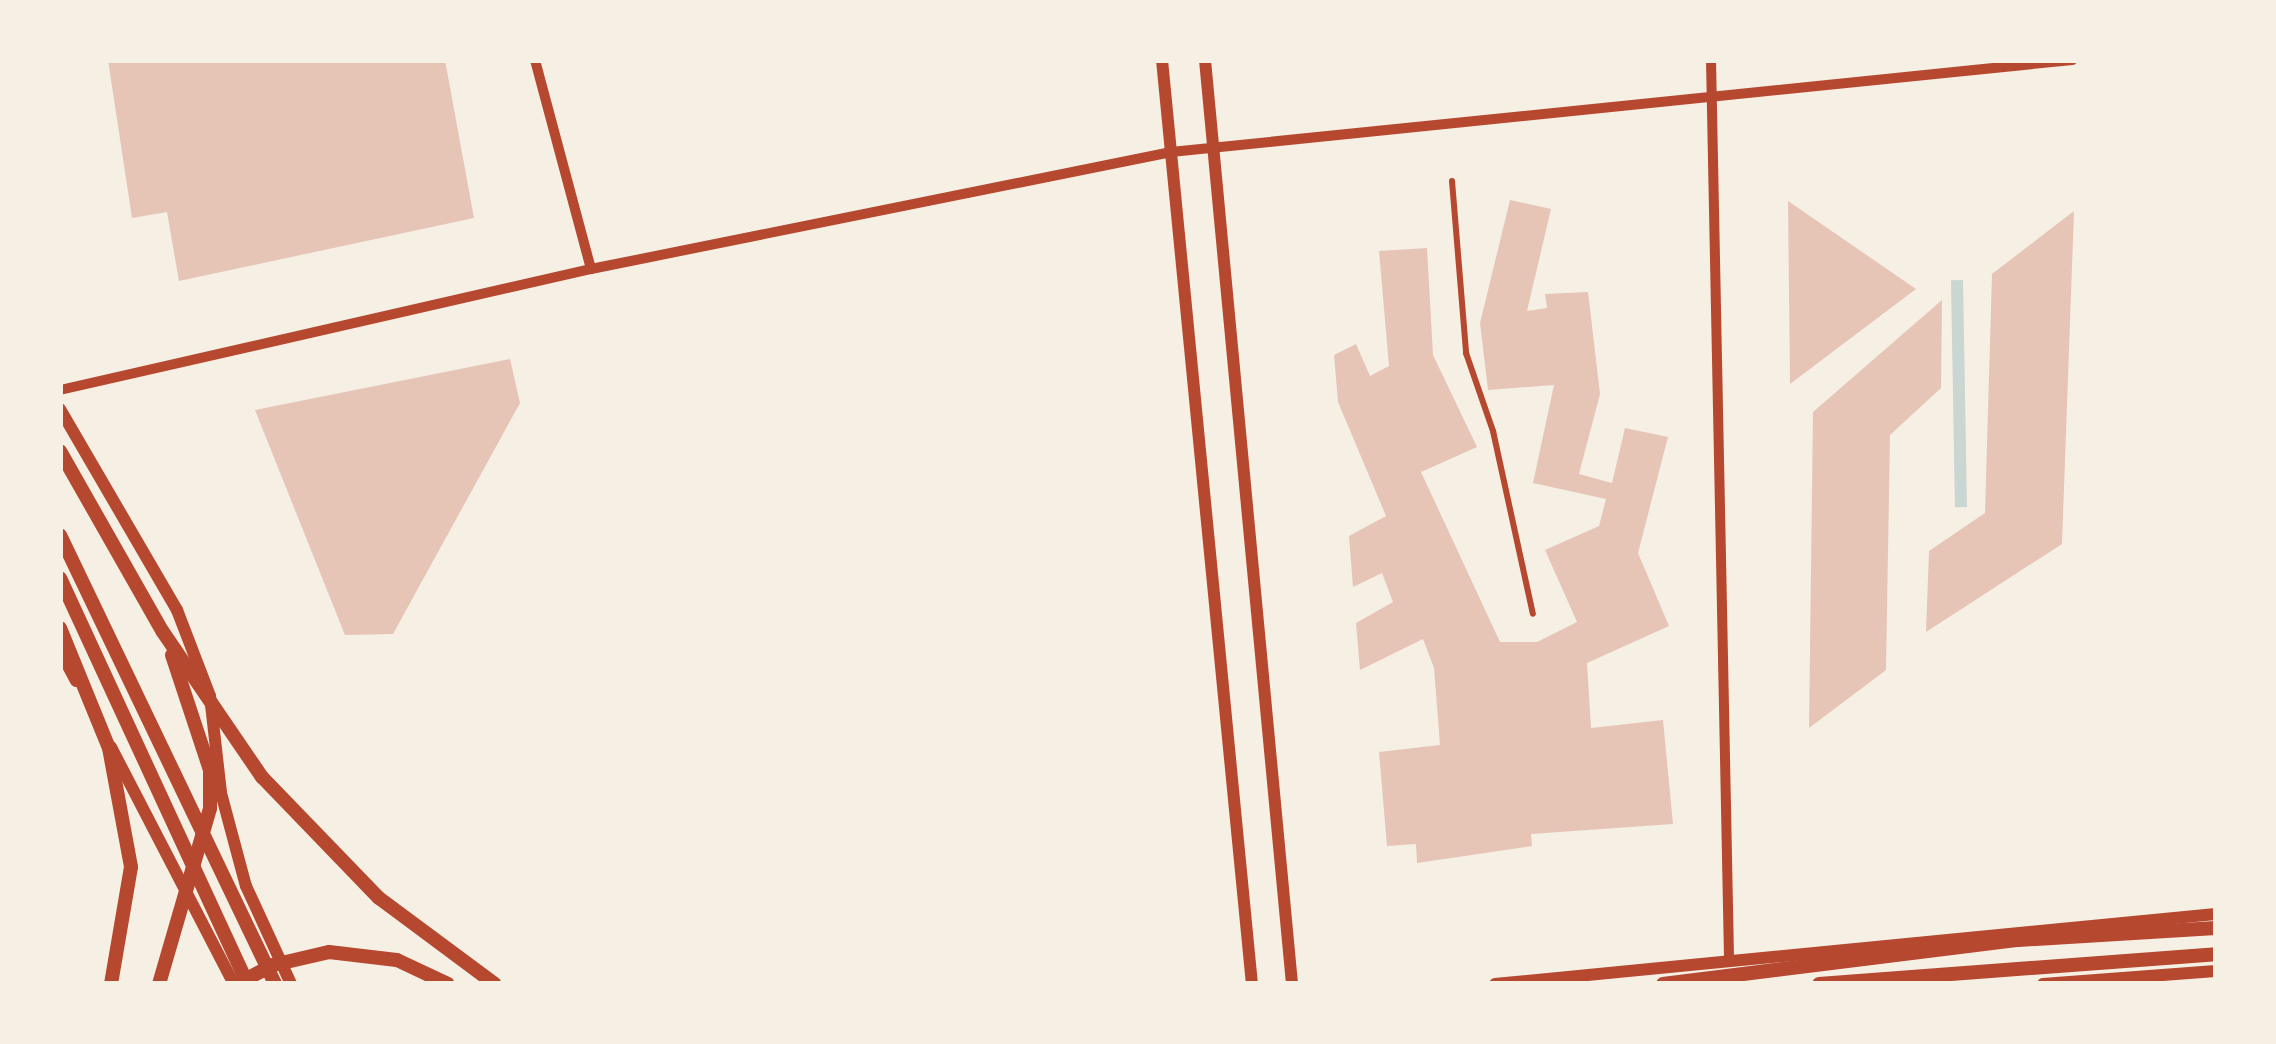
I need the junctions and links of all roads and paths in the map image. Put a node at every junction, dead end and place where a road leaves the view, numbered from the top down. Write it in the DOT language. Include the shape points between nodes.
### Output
graph roads {
  1 [pos="536,60"];
  2 [pos="1162,60"];
  3 [pos="1205,60"];
  4 [pos="1711,60"];
  5 [pos="2072,60"];
  6 [pos="1712,97"];
  7 [pos="1212,148"];
  8 [pos="1172,152"];
  9 [pos="1452,181"];
  10 [pos="591,269"];
  11 [pos="60,390"];
  12 [pos="60,409"];
  13 [pos="60,451"];
  14 [pos="60,535"];
  15 [pos="60,578"];
  16 [pos="1533,614"];
  17 [pos="60,628"];
  18 [pos="163,632"];
  19 [pos="60,651"];
  20 [pos="2216,914"];
  21 [pos="2216,928"];
  22 [pos="2216,954"];
  23 [pos="1729,958"];
  24 [pos="2216,970"];
  25 [pos="111,984"];
  26 [pos="159,984"];
  27 [pos="235,984"];
  28 [pos="248,984"];
  29 [pos="275,984"];
  30 [pos="291,984"];
  31 [pos="448,984"];
  32 [pos="496,984"];
  33 [pos="1252,984"];
  34 [pos="1292,984"];
  35 [pos="1495,984"];
  36 [pos="1663,984"];
  37 [pos="1820,984"];
  38 [pos="2042,984"];
  1 -- 10 [label="street"];
  2 -- 8 [label="main road"];
  3 -- 7 [label="main road"];
  4 -- 6 [label="street"];
  5 -- 6 [label="street"];
  6 -- 7 [label="street"];
  6 -- 23 [label="street"];
  7 -- 8 [label="street"];
  7 -- 34 [label="main road"];
  8 -- 10 [label="street"];
  8 -- 33 [label="main road"];
  9 -- 16 [label="street" via="1466,353 1493,431"];
  10 -- 11 [label="street"];
  12 -- 30 [label="main road" via="177,610 210,696 221,793 246,886"];
  13 -- 18 [label="highway"];
  14 -- 29 [label="highway"];
  15 -- 28 [label="highway"];
  17 -- 25 [label="highway" via="109,748 131,867"];
  18 -- 26 [label="highway" via="205,753 210,808"];
  18 -- 32 [label="highway" via="262,777 319,840 444,951"];
  19 -- 27 [label="main road"];
  20 -- 23 [label="main road"];
  21 -- 36 [label="highway" via="2018,940"];
  22 -- 37 [label="highway"];
  23 -- 35 [label="main road"];
  24 -- 38 [label="main road"];
  27 -- 31 [label="highway" via="328,952 397,960"];
}
